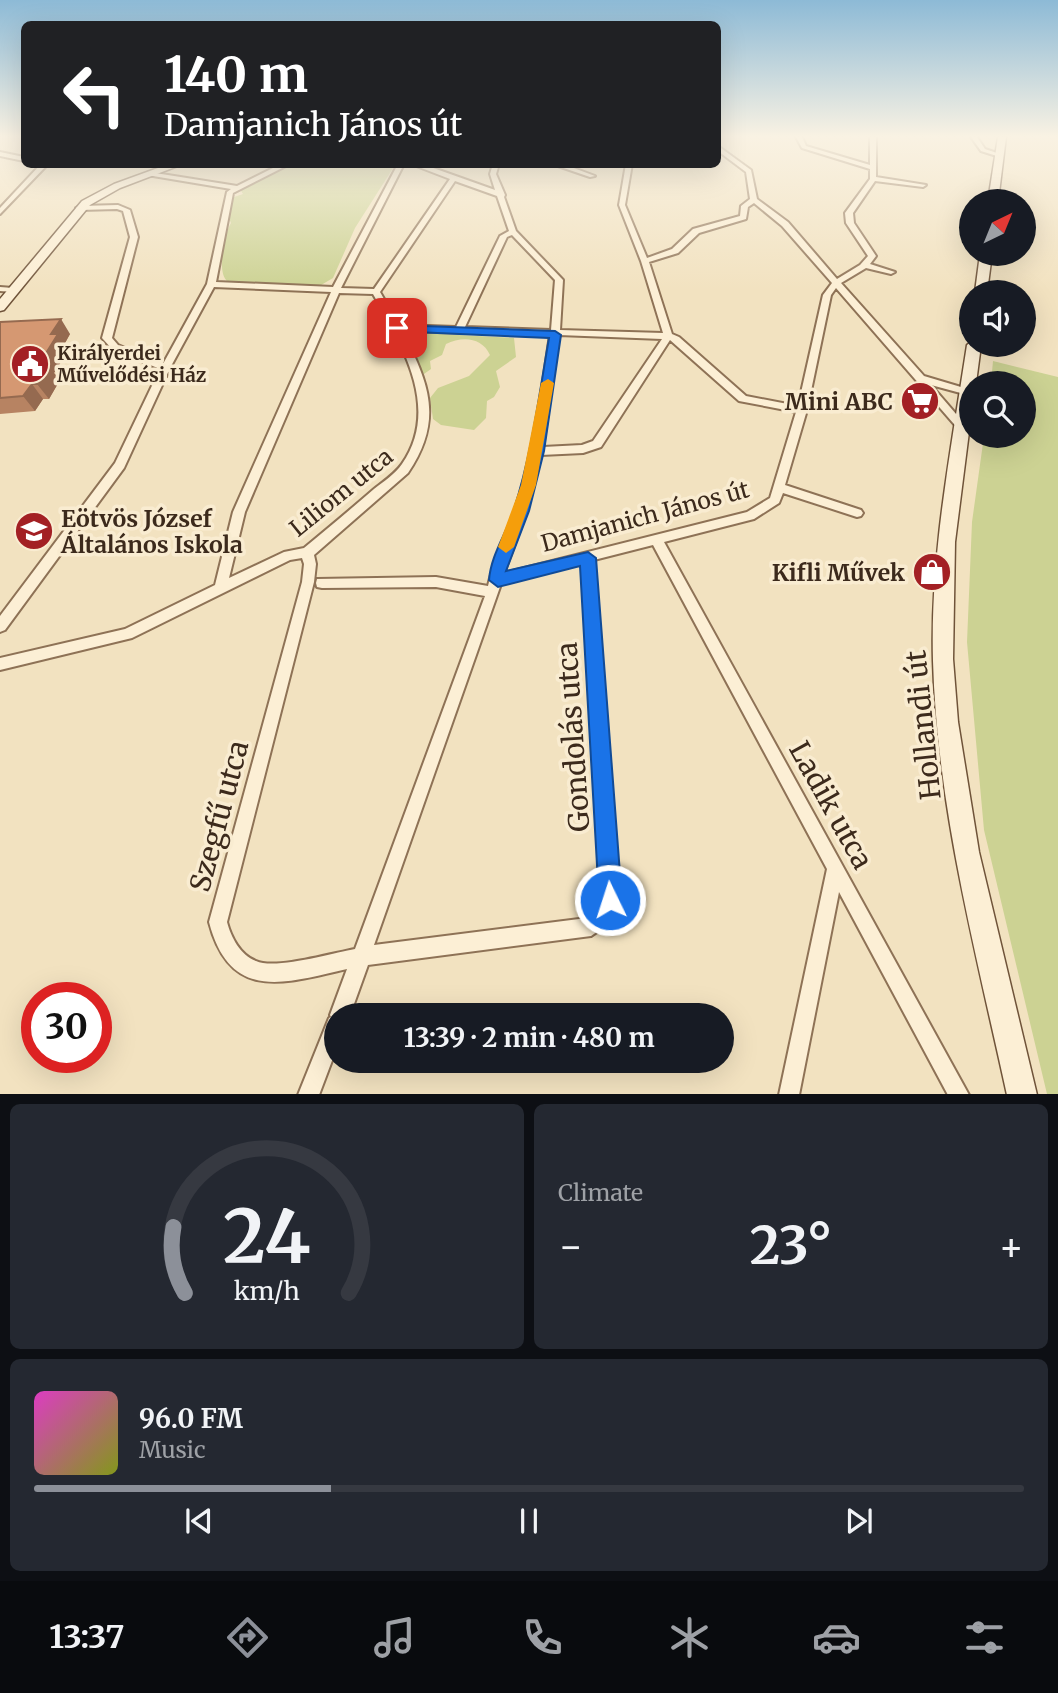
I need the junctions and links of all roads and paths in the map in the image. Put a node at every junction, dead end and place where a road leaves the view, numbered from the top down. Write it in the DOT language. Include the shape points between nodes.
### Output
graph roads {
  1 [pos="22,188"];
  2 [pos="111,188"];
  3 [pos="236,188"];
  4 [pos="388,188"];
  5 [pos="447,188"];
  6 [pos="479,188"];
  7 [pos="499,188"];
  8 [pos="625,188"];
  9 [pos="752,188"];
  10 [pos="867,188"];
  11 [pos="502,195"];
  12 [pos="754,200"];
  13 [pos="80,208"];
  14 [pos="0,212"];
  15 [pos="513,232"];
  16 [pos="645,261"];
  17 [pos="864,265"];
  18 [pos="891,272"];
  19 [pos="834,281"];
  20 [pos="211,284"];
  21 [pos="0,289"];
  22 [pos="13,290"];
  23 [pos="335,290"];
  24 [pos="376,292"];
  25 [pos="0,307"];
  26 [pos="397,328"];
  27 [pos="458,330"];
  28 [pos="555,335"];
  29 [pos="668,336"];
  30 [pos="165,368"];
  31 [pos="917,378"];
  32 [pos="959,390"];
  33 [pos="802,410"];
  34 [pos="959,424"];
  35 [pos="961,448"];
  36 [pos="537,451"];
  37 [pos="781,488"];
  38 [pos="858,513"];
  39 [pos="657,541"];
  40 [pos="307,553"];
  41 [pos="588,558"];
  42 [pos="322,583"];
  43 [pos="495,586"];
  44 [pos="220,589"];
  45 [pos="0,626"];
  46 [pos="0,664"];
  47 [pos="835,869"];
  48 [pos="363,957"];
  49 [pos="345,1003"];
  50 [pos="324,1055"];
  51 [pos="308,1094"];
  52 [pos="789,1094"];
  53 [pos="959,1094"];
  54 [pos="1022,1094"];
  1 -- 14 [label="street"];
  2 -- 13 [label="street"];
  3 -- 20 [label="street" via="228,196"];
  4 -- 23 [label="street"];
  5 -- 24 [label="street"];
  6 -- 11 [label="street"];
  7 -- 11 [label="street"];
  8 -- 16 [label="street" via="622,205"];
  9 -- 12 [label="street"];
  10 -- 17 [label="street" via="849,213 850,223 872,256"];
  11 -- 15 [label="street"];
  12 -- 16 [label="street" via="743,217 696,231 675,251"];
  12 -- 19 [label="street" via="785,224"];
  13 -- 22 [label="street"];
  13 -- 30 [label="street" via="126,210 134,237 107,338 115,347"];
  15 -- 27 [label="street" via="504,236"];
  15 -- 28 [label="street" via="559,279"];
  16 -- 29 [label="street"];
  17 -- 18 [label="street"];
  17 -- 19 [label="street"];
  19 -- 31 [label="street"];
  19 -- 33 [label="street, Damjanich János út"];
  20 -- 23 [label="street"];
  20 -- 30 [label="street"];
  21 -- 22 [label="street"];
  22 -- 25 [label="street"];
  23 -- 24 [label="street"];
  23 -- 44 [label="street" via="239,512"];
  24 -- 26 [label="street, Liliom utca"];
  26 -- 27 [label="street"];
  26 -- 40 [label="street, Liliom utca" via="425,397 411,461"];
  27 -- 28 [label="street"];
  28 -- 29 [label="street"];
  28 -- 36 [label="street"];
  29 -- 33 [label="street" via="743,399"];
  29 -- 36 [label="street" via="597,444"];
  30 -- 45 [label="street" via="120,465"];
  31 -- 32 [label="street"];
  31 -- 34 [label="street"];
  33 -- 37 [label="street, Damjanich János út"];
  35 -- 54 [label="street, Hollandi út" via="942,589 947,722 967,852"];
  36 -- 43 [label="street"];
  37 -- 38 [label="street"];
  37 -- 39 [label="street, Damjanich János út" via="761,512"];
  39 -- 41 [label="street, Damjanich János út"];
  39 -- 47 [label="street, Ladik utca"];
  40 -- 44 [label="street, Liliom utca" via="288,555"];
  40 -- 48 [label="street, Szegfű utca" via="308,582 218,922 221,938 233,955 262,974"];
  41 -- 43 [label="street, Damjanich János út"];
  41 -- 48 [label="street, Gondolás utca" via="610,900 605,916 591,927"];
  42 -- 43 [label="street"];
  43 -- 48 [label="street"];
  44 -- 46 [label="street, Liliom utca" via="127,634"];
  47 -- 52 [label="street"];
  47 -- 53 [label="street, Ladik utca"];
  48 -- 49 [label="street"];
  50 -- 51 [label="street"];
}
